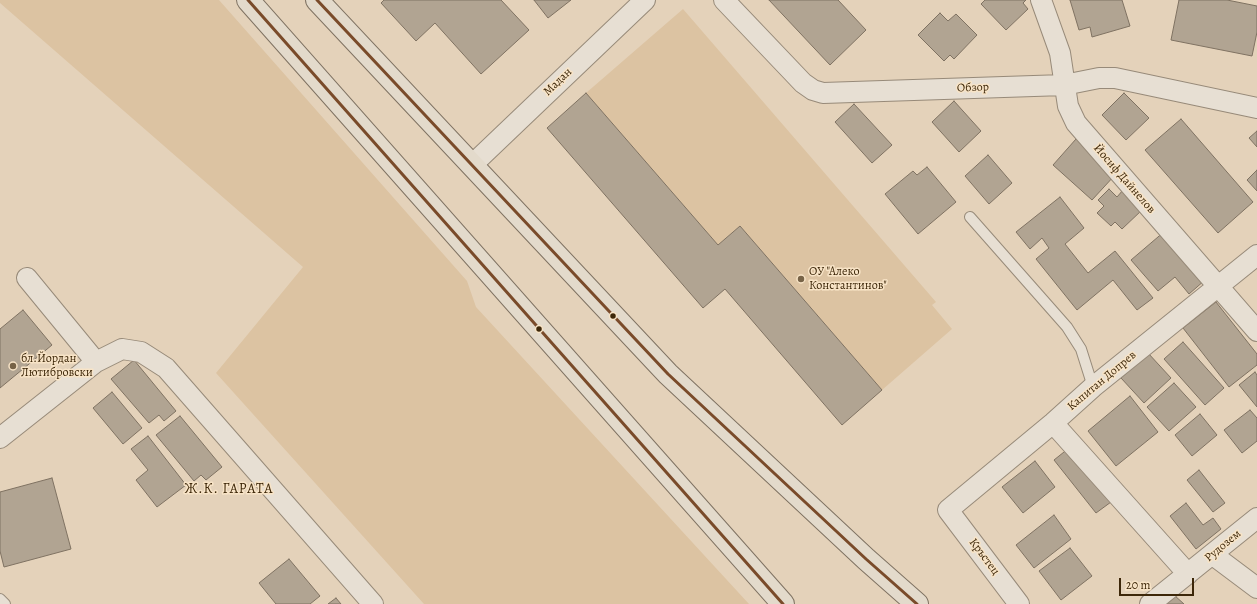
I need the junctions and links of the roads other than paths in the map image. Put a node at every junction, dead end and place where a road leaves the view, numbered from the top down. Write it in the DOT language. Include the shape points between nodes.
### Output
graph roads {
  1 [pos="248,0"];
  2 [pos="317,0"];
  3 [pos="645,0"];
  4 [pos="724,0"];
  5 [pos="1041,0"];
  6 [pos="1064,85"];
  7 [pos="1257,108"];
  8 [pos="472,165"];
  9 [pos="970,217"];
  10 [pos="1257,254"];
  11 [pos="27,278"];
  12 [pos="1218,287"];
  13 [pos="1257,331"];
  14 [pos="96,362"];
  15 [pos="1093,387"];
  16 [pos="1053,424"];
  17 [pos="0,438"];
  18 [pos="948,510"];
  19 [pos="1257,518"];
  20 [pos="1213,554"];
  21 [pos="1188,574"];
  22 [pos="1257,588"];
  23 [pos="0,599"];
  24 [pos="5,604"];
  25 [pos="373,604"];
  26 [pos="783,604"];
  27 [pos="917,604"];
  28 [pos="1018,604"];
  29 [pos="1150,604"];
  1 -- 26 [label="highway"];
  2 -- 8 [label="highway"];
  3 -- 8 [label="street, Мадан"];
  4 -- 6 [label="street, Обзор" via="803,83 813,90 824,93"];
  5 -- 6 [label="street, Йосиф Дайнелов" via="1060,54"];
  6 -- 7 [label="street, Обзор" via="1100,78 1115,78"];
  6 -- 12 [label="street, Йосиф Дайнелов" via="1068,106 1076,123"];
  8 -- 27 [label="highway" via="668,374"];
  9 -- 15 [label="lane" via="1067,326 1081,349"];
  10 -- 12 [label="street, Капитан Допрев"];
  11 -- 14 [label="street"];
  12 -- 13 [label="street, Йосиф Дайнелов"];
  12 -- 15 [label="street, Капитан Допрев"];
  14 -- 17 [label="street"];
  14 -- 25 [label="street" via="122,349 141,352 166,368"];
  15 -- 16 [label="street, Капитан Допрев"];
  16 -- 18 [label="street, Капитан Допрев"];
  16 -- 21 [label="street"];
  18 -- 28 [label="street, Кръстец"];
  19 -- 20 [label="street, Рудозем"];
  20 -- 21 [label="street, Рудозем"];
  20 -- 22 [label="street"];
  21 -- 29 [label="street, Рудозем"];
  23 -- 24 [label="lane"];
}
